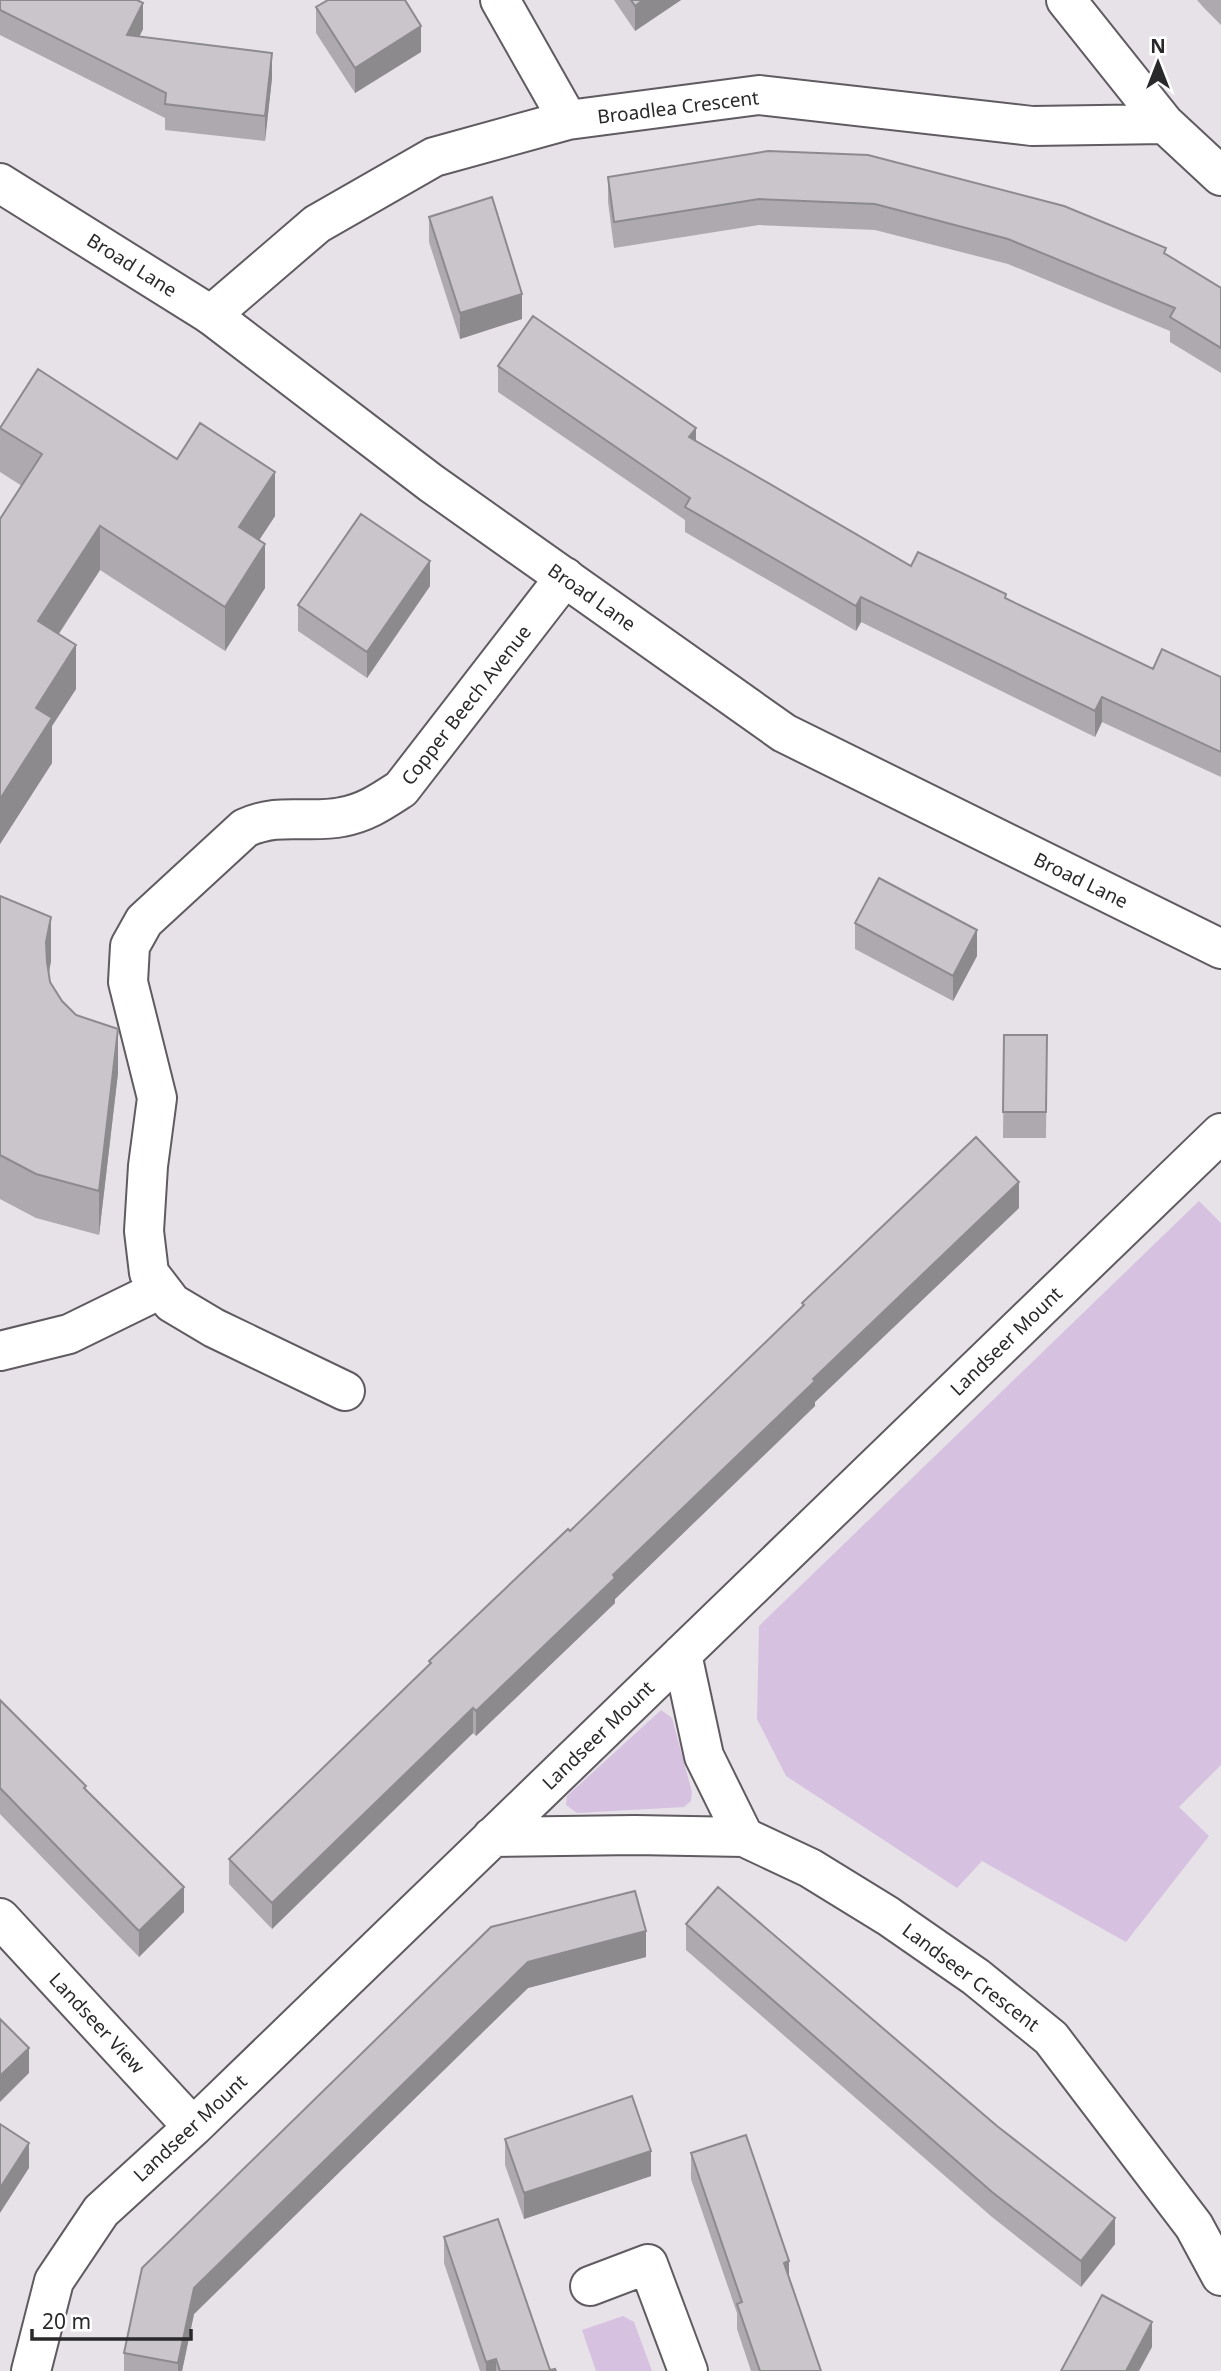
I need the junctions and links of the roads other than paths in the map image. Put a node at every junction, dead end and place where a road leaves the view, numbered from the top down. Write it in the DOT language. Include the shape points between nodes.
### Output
graph roads {
  1 [pos="500,0"];
  2 [pos="1066,0"];
  3 [pos="568,120"];
  4 [pos="1165,124"];
  5 [pos="1221,176"];
  6 [pos="0,183"];
  7 [pos="211,315"];
  8 [pos="565,577"];
  9 [pos="1221,948"];
  10 [pos="1221,1133"];
  11 [pos="161,1289"];
  12 [pos="0,1351"];
  13 [pos="345,1391"];
  14 [pos="682,1654"];
  15 [pos="492,1837"];
  16 [pos="744,1837"];
  17 [pos="0,1918"];
  18 [pos="194,2127"];
  19 [pos="1221,2276"];
  20 [pos="590,2286"];
  21 [pos="31,2371"];
  22 [pos="688,2371"];
  1 -- 3 [label="street"];
  2 -- 4 [label="street"];
  3 -- 4 [label="street, Broadlea Crescent" via="759,95 1032,126"];
  3 -- 7 [label="street, Broadlea Crescent" via="434,157 317,224"];
  4 -- 5 [label="street"];
  6 -- 7 [label="street, Broad Lane"];
  7 -- 8 [label="street, Broad Lane"];
  8 -- 9 [label="street, Broad Lane" via="784,733"];
  8 -- 11 [label="street, Copper Beech Avenue" via="401,789 370,810 340,818 265,820 246,828 137,931 127,963 128,982 157,1098 144,1231 149,1273"];
  10 -- 14 [label="street, Landseer Mount"];
  11 -- 12 [label="street" via="69,1334"];
  11 -- 13 [label="street, Copper Beech Avenue" via="172,1303 214,1328"];
  14 -- 15 [label="street, Landseer Mount"];
  14 -- 16 [label="street" via="704,1756"];
  15 -- 16 [label="street, Landseer Crescent"];
  15 -- 18 [label="street, Landseer Mount"];
  16 -- 19 [label="street, Landseer Crescent" via="810,1868 888,1916 1051,2038 1194,2226"];
  17 -- 18 [label="street, Landseer View"];
  18 -- 21 [label="street, Landseer Mount" via="101,2211 54,2281"];
  20 -- 22 [label="street" via="648,2264"];
}
